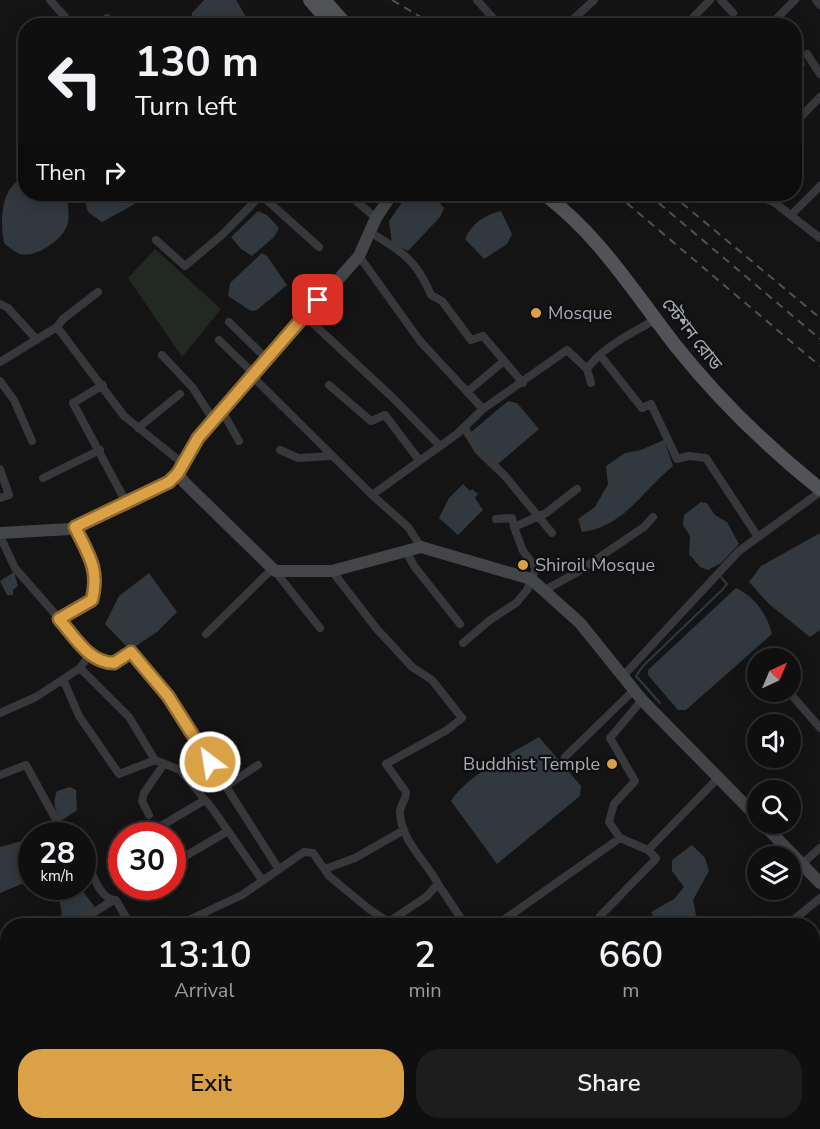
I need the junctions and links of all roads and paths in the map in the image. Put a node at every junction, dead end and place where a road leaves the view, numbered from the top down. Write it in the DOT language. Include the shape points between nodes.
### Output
graph roads {
  1 [pos="50,0"];
  2 [pos="310,0"];
  3 [pos="324,0"];
  4 [pos="477,0"];
  5 [pos="594,0"];
  6 [pos="710,0"];
  7 [pos="721,0"];
  8 [pos="795,0"];
  9 [pos="816,0"];
  10 [pos="820,4"];
  11 [pos="733,13"];
  12 [pos="66,18"];
  13 [pos="326,18"];
  14 [pos="340,18"];
  15 [pos="493,18"];
  16 [pos="575,18"];
  17 [pos="693,18"];
  18 [pos="777,18"];
  19 [pos="807,54"];
  20 [pos="820,74"];
  21 [pos="820,97"];
  22 [pos="802,116"];
  23 [pos="820,186"];
  24 [pos="255,201"];
  25 [pos="270,201"];
  26 [pos="356,201"];
  27 [pos="387,201"];
  28 [pos="552,201"];
  29 [pos="564,201"];
  30 [pos="768,201"];
  31 [pos="791,215"];
  32 [pos="376,218"];
  33 [pos="370,232"];
  34 [pos="820,238"];
  35 [pos="156,240"];
  36 [pos="319,247"];
  37 [pos="359,256"];
  38 [pos="98,292"];
  39 [pos="0,304"];
  40 [pos="304,315"];
  41 [pos="656,319"];
  42 [pos="229,322"];
  43 [pos="57,327"];
  44 [pos="36,340"];
  45 [pos="219,340"];
  46 [pos="162,355"];
  47 [pos="600,355"];
  48 [pos="268,360"];
  49 [pos="504,361"];
  50 [pos="0,362"];
  51 [pos="587,369"];
  52 [pos="254,376"];
  53 [pos="0,381"];
  54 [pos="523,383"];
  55 [pos="591,383"];
  56 [pos="103,385"];
  57 [pos="329,385"];
  58 [pos="467,392"];
  59 [pos="180,394"];
  60 [pos="483,409"];
  61 [pos="218,416"];
  62 [pos="464,427"];
  63 [pos="138,428"];
  64 [pos="32,441"];
  65 [pos="239,441"];
  66 [pos="439,445"];
  67 [pos="100,450"];
  68 [pos="280,450"];
  69 [pos="331,456"];
  70 [pos="419,460"];
  71 [pos="180,468"];
  72 [pos="0,469"];
  73 [pos="43,478"];
  74 [pos="820,479"];
  75 [pos="577,489"];
  76 [pos="820,490"];
  77 [pos="372,495"];
  78 [pos="0,498"];
  79 [pos="127,504"];
  80 [pos="653,516"];
  81 [pos="538,517"];
  82 [pos="496,519"];
  83 [pos="75,527"];
  84 [pos="514,527"];
  85 [pos="0,534"];
  86 [pos="552,534"];
  87 [pos="758,537"];
  88 [pos="421,547"];
  89 [pos="406,551"];
  90 [pos="273,570"];
  91 [pos="332,571"];
  92 [pos="531,579"];
  93 [pos="543,591"];
  94 [pos="59,619"];
  95 [pos="460,624"];
  96 [pos="320,628"];
  97 [pos="206,634"];
  98 [pos="463,643"];
  99 [pos="90,654"];
  100 [pos="80,668"];
  101 [pos="624,675"];
  102 [pos="63,679"];
  103 [pos="634,689"];
  104 [pos="642,700"];
  105 [pos="798,702"];
  106 [pos="0,713"];
  107 [pos="820,728"];
  108 [pos="565,757"];
  109 [pos="160,762"];
  110 [pos="258,765"];
  111 [pos="0,775"];
  112 [pos="719,777"];
  113 [pos="226,786"];
  114 [pos="205,800"];
  115 [pos="747,806"];
  116 [pos="149,815"];
  117 [pos="57,822"];
  118 [pos="168,822"];
  119 [pos="404,830"];
  120 [pos="228,831"];
  121 [pos="773,834"];
  122 [pos="620,838"];
  123 [pos="820,848"];
  124 [pos="648,850"];
  125 [pos="186,856"];
  126 [pos="802,864"];
  127 [pos="278,868"];
  128 [pos="325,869"];
  129 [pos="96,879"];
  130 [pos="262,880"];
  131 [pos="820,883"];
  132 [pos="438,884"];
  133 [pos="820,898"];
  134 [pos="112,901"];
  135 [pos="85,918"];
  136 [pos="126,918"];
  137 [pos="193,918"];
  138 [pos="384,918"];
  139 [pos="399,918"];
  140 [pos="461,918"];
  141 [pos="506,918"];
  142 [pos="601,918"];
  143 [pos="796,918"];
  1 -- 12 [label="street"];
  2 -- 13 [label="main road"];
  3 -- 14 [label="main road"];
  4 -- 15 [label="street"];
  5 -- 16 [label="street"];
  6 -- 17 [label="street"];
  7 -- 11 [label="street"];
  8 -- 18 [label="street"];
  9 -- 10 [label="street"];
  19 -- 20 [label="street"];
  21 -- 22 [label="street"];
  23 -- 31 [label="street"];
  24 -- 35 [label="street" via="185,266"];
  25 -- 36 [label="street"];
  26 -- 32 [label="street"];
  27 -- 32 [label="street"];
  28 -- 41 [label="main road, স্টেশন রোড" via="602,247"];
  29 -- 74 [label="main road, স্টেশন রোড" via="603,237 728,396"];
  30 -- 31 [label="street"];
  31 -- 34 [label="street"];
  32 -- 33 [label="street"];
  33 -- 37 [label="street"];
  33 -- 49 [label="street" via="422,272 431,296 442,301 471,340 483,336"];
  37 -- 40 [label="street"];
  37 -- 58 [label="street" via="420,341"];
  38 -- 43 [label="street"];
  39 -- 44 [label="street"];
  40 -- 48 [label="street"];
  40 -- 66 [label="street"];
  41 -- 47 [label="street"];
  41 -- 76 [label="main road, স্টেশন রোড" via="747,426"];
  42 -- 48 [label="street"];
  43 -- 44 [label="street"];
  43 -- 56 [label="street"];
  44 -- 50 [label="street"];
  45 -- 52 [label="street"];
  46 -- 61 [label="street"];
  47 -- 51 [label="street"];
  47 -- 87 [label="street" via="642,408 651,404 677,459 706,458"];
  48 -- 52 [label="street"];
  49 -- 54 [label="street"];
  49 -- 58 [label="street"];
  51 -- 54 [label="street" via="567,350"];
  51 -- 55 [label="street"];
  52 -- 61 [label="street"];
  52 -- 69 [label="street"];
  53 -- 64 [label="street" via="14,400"];
  54 -- 60 [label="street"];
  56 -- 63 [label="street" via="124,416"];
  56 -- 67 [label="street" via="73,403"];
  57 -- 70 [label="street" via="371,421 385,415"];
  58 -- 60 [label="street"];
  59 -- 63 [label="street"];
  60 -- 62 [label="street"];
  61 -- 65 [label="street"];
  61 -- 71 [label="street"];
  62 -- 66 [label="street"];
  62 -- 81 [label="street" via="478,450"];
  63 -- 71 [label="street"];
  66 -- 70 [label="street"];
  67 -- 73 [label="street"];
  67 -- 79 [label="street"];
  68 -- 69 [label="street" via="298,458"];
  69 -- 77 [label="street"];
  70 -- 77 [label="street"];
  71 -- 79 [label="street" via="169,482"];
  71 -- 90 [label="street" via="184,482"];
  72 -- 78 [label="street" via="9,495"];
  75 -- 81 [label="street"];
  76 -- 87 [label="street"];
  77 -- 88 [label="street" via="408,527"];
  79 -- 83 [label="street"];
  80 -- 93 [label="street" via="644,527 591,564"];
  81 -- 84 [label="street"];
  81 -- 86 [label="street"];
  82 -- 84 [label="street" via="512,518"];
  83 -- 85 [label="street"];
  83 -- 94 [label="street" via="96,573 95,587 92,600"];
  84 -- 92 [label="street" via="523,551 536,568"];
  85 -- 94 [label="street" via="15,568"];
  87 -- 101 [label="street" via="739,551"];
  88 -- 89 [label="street"];
  88 -- 92 [label="street"];
  89 -- 91 [label="street"];
  89 -- 95 [label="street"];
  90 -- 91 [label="street"];
  90 -- 96 [label="street"];
  90 -- 97 [label="street"];
  91 -- 119 [label="street" via="375,628 412,667 432,680 462,718 386,764 406,792 399,811"];
  92 -- 93 [label="street"];
  92 -- 98 [label="street" via="516,603"];
  93 -- 101 [label="street" via="580,623"];
  94 -- 99 [label="street"];
  99 -- 100 [label="street"];
  99 -- 113 [label="street" via="110,663 131,652 168,696"];
  100 -- 102 [label="street"];
  100 -- 109 [label="street" via="129,717"];
  101 -- 103 [label="street"];
  102 -- 106 [label="street" via="36,697"];
  102 -- 109 [label="street" via="79,716 119,774"];
  103 -- 104 [label="street"];
  103 -- 108 [label="street"];
  104 -- 112 [label="street"];
  104 -- 122 [label="street" via="610,738 635,781 611,813 609,822"];
  105 -- 107 [label="street"];
  109 -- 114 [label="street" via="180,770"];
  109 -- 116 [label="street" via="142,801"];
  110 -- 113 [label="street"];
  111 -- 117 [label="street" via="26,765"];
  112 -- 115 [label="street"];
  112 -- 124 [label="street"];
  113 -- 127 [label="street"];
  114 -- 118 [label="street"];
  114 -- 120 [label="street"];
  119 -- 128 [label="street" via="355,858"];
  119 -- 132 [label="street"];
  120 -- 125 [label="street"];
  120 -- 130 [label="street"];
  121 -- 126 [label="street"];
  122 -- 124 [label="street"];
  122 -- 141 [label="street"];
  123 -- 126 [label="street"];
  124 -- 142 [label="street" via="656,858"];
  126 -- 131 [label="street"];
  127 -- 128 [label="street" via="304,852 313,853"];
  127 -- 130 [label="street"];
  128 -- 138 [label="street"];
  129 -- 134 [label="street"];
  130 -- 137 [label="street" via="242,895"];
  132 -- 139 [label="street"];
  132 -- 140 [label="street"];
  133 -- 143 [label="street"];
  134 -- 135 [label="street"];
  134 -- 136 [label="street" via="116,900"];
}
